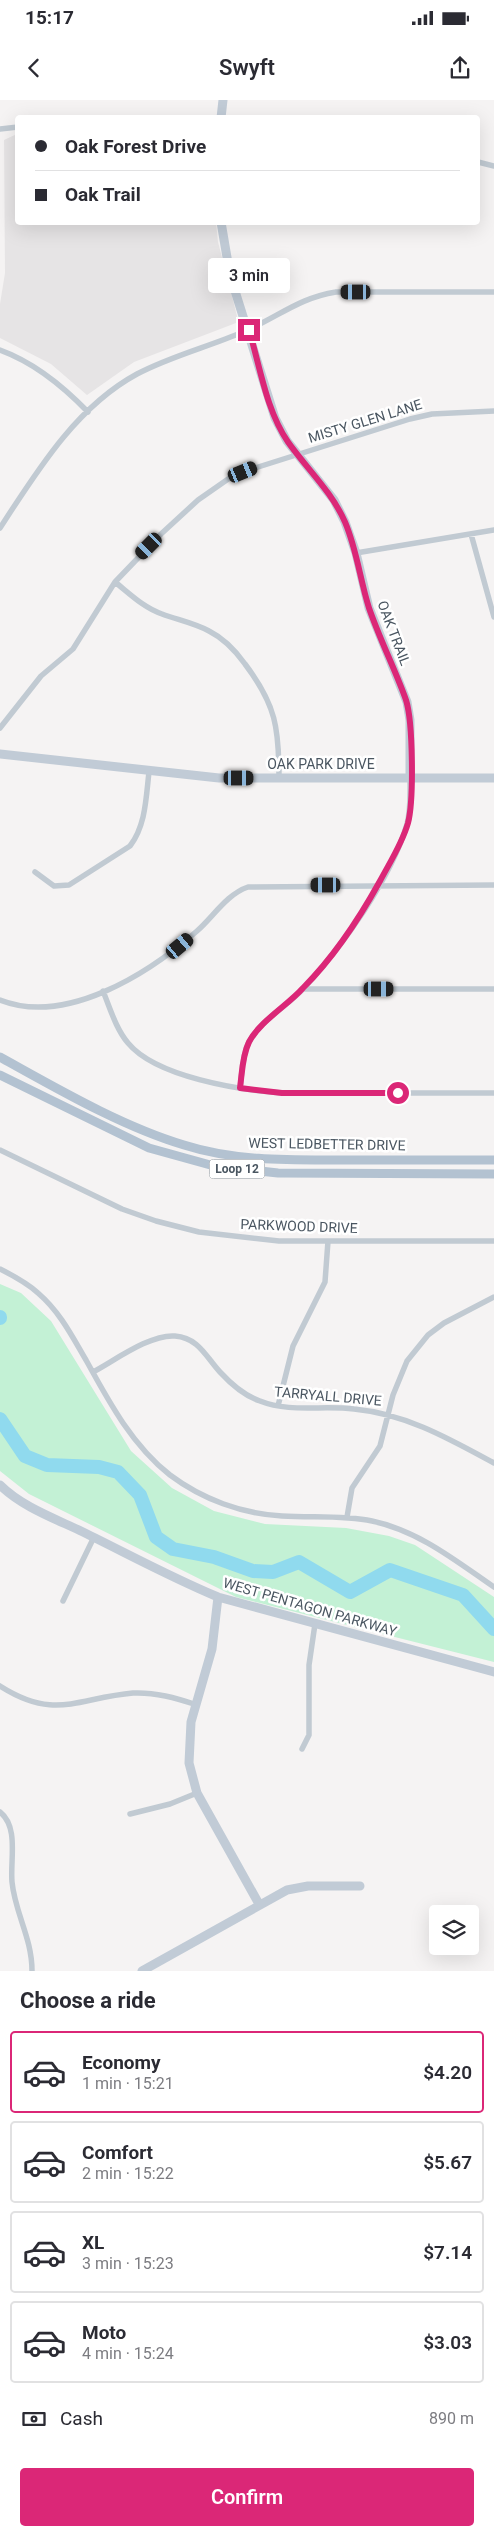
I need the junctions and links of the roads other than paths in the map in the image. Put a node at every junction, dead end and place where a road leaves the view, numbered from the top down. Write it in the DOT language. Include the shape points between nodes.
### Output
graph roads {
  1 [pos="223,100"];
  2 [pos="221,115"];
  3 [pos="15,127"];
  4 [pos="0,129"];
  5 [pos="480,162"];
  6 [pos="494,166"];
  7 [pos="222,225"];
  8 [pos="494,292"];
  9 [pos="249,330"];
  10 [pos="0,350"];
  11 [pos="494,411"];
  12 [pos="88,412"];
  13 [pos="298,454"];
  14 [pos="0,528"];
  15 [pos="494,530"];
  16 [pos="471,534"];
  17 [pos="356,554"];
  18 [pos="115,582"];
  19 [pos="494,617"];
  20 [pos="0,728"];
  21 [pos="0,754"];
  22 [pos="149,772"];
  23 [pos="279,778"];
  24 [pos="410,778"];
  25 [pos="494,778"];
  26 [pos="35,872"];
  27 [pos="378,885"];
  28 [pos="494,885"];
  29 [pos="303,989"];
  30 [pos="494,989"];
  31 [pos="103,991"];
  32 [pos="0,1000"];
  33 [pos="0,1057"];
  34 [pos="0,1075"];
  35 [pos="240,1088"];
  36 [pos="494,1093"];
  37 [pos="0,1150"];
  38 [pos="309,1160"];
  39 [pos="494,1160"];
  40 [pos="310,1174"];
  41 [pos="494,1174"];
  42 [pos="328,1241"];
  43 [pos="494,1241"];
  44 [pos="0,1269"];
  45 [pos="494,1296"];
  46 [pos="93,1372"];
  47 [pos="278,1406"];
  48 [pos="389,1414"];
  49 [pos="494,1463"];
  50 [pos="0,1485"];
  51 [pos="347,1518"];
  52 [pos="94,1538"];
  53 [pos="494,1587"];
  54 [pos="218,1597"];
  55 [pos="63,1601"];
  56 [pos="315,1624"];
  57 [pos="494,1672"];
  58 [pos="0,1686"];
  59 [pos="197,1705"];
  60 [pos="302,1749"];
  61 [pos="197,1792"];
  62 [pos="0,1812"];
  63 [pos="130,1814"];
  64 [pos="360,1886"];
  65 [pos="259,1904"];
  66 [pos="157,1967"];
  67 [pos="32,1971"];
  68 [pos="142,1971"];
  1 -- 2 [label="street"];
  3 -- 4 [label="street"];
  5 -- 6 [label="street"];
  7 -- 9 [label="street, OAK TRAIL" via="230,275"];
  8 -- 9 [label="street" via="336,292 298,302"];
  9 -- 12 [label="street" via="136,374"];
  9 -- 13 [label="street, OAK TRAIL" via="276,418"];
  10 -- 12 [label="street" via="37,369"];
  11 -- 13 [label="street, MISTY GLEN LANE" via="432,414"];
  12 -- 14 [label="street" via="40,466"];
  13 -- 17 [label="street, OAK TRAIL" via="334,500"];
  13 -- 18 [label="street, MISTY GLEN LANE" via="255,468 214,488 161,534"];
  15 -- 16 [label="street"];
  16 -- 17 [label="street"];
  16 -- 19 [label="street"];
  17 -- 24 [label="street, OAK TRAIL" via="369,608 407,702"];
  18 -- 20 [label="street, MISTY GLEN LANE" via="73,649 41,676"];
  18 -- 23 [label="street" via="144,605 209,631 236,652 259,682 272,708 279,740"];
  21 -- 22 [label="street, OAK PARK DRIVE"];
  22 -- 23 [label="street, OAK PARK DRIVE" via="219,778"];
  22 -- 26 [label="street" via="143,819 130,846 69,885 54,886"];
  23 -- 24 [label="street, OAK PARK DRIVE"];
  24 -- 25 [label="street, OAK PARK DRIVE"];
  24 -- 27 [label="street, OAK TRAIL" via="408,822"];
  27 -- 28 [label="street"];
  27 -- 29 [label="street, OAK TRAIL" via="355,923"];
  27 -- 31 [label="street" via="257,886 239,890 180,946 148,969"];
  29 -- 30 [label="street"];
  29 -- 35 [label="street, OAK TRAIL" via="256,1032 249,1043"];
  31 -- 32 [label="street" via="41,1008"];
  31 -- 35 [label="street" via="120,1033 139,1055 166,1070"];
  33 -- 38 [label="main road, WEST LEDBETTER DRIVE / Loop 12" via="119,1119 186,1146 248,1158"];
  34 -- 40 [label="main road, WEST LEDBETTER DRIVE / Loop 12" via="149,1148 214,1166"];
  35 -- 36 [label="street" via="282,1093"];
  37 -- 42 [label="street, PARKWOOD DRIVE" via="92,1196 156,1221 199,1232 249,1239"];
  38 -- 39 [label="main road, WEST LEDBETTER DRIVE / Loop 12"];
  38 -- 40 [label="main road"];
  40 -- 41 [label="main road, WEST LEDBETTER DRIVE / Loop 12"];
  42 -- 43 [label="street, PARKWOOD DRIVE"];
  42 -- 47 [label="street" via="325,1282 293,1346"];
  44 -- 46 [label="street" via="38,1292 54,1308"];
  45 -- 48 [label="street" via="444,1323 417,1347 400,1376"];
  46 -- 47 [label="street, TARRYALL DRIVE" via="150,1341 176,1336 197,1344 242,1392"];
  46 -- 51 [label="street" via="135,1440 166,1472 205,1496 260,1514"];
  47 -- 48 [label="street, TARRYALL DRIVE" via="345,1408"];
  48 -- 49 [label="street, TARRYALL DRIVE" via="434,1430"];
  48 -- 51 [label="street" via="380,1446 352,1488"];
  50 -- 52 [label="street, WEST PENTAGON PARKWAY" via="17,1499"];
  51 -- 53 [label="street" via="386,1524 423,1540"];
  52 -- 54 [label="street, WEST PENTAGON PARKWAY"];
  52 -- 55 [label="street"];
  54 -- 56 [label="street, WEST PENTAGON PARKWAY"];
  54 -- 59 [label="street" via="212,1649"];
  56 -- 57 [label="street, WEST PENTAGON PARKWAY"];
  56 -- 60 [label="street" via="309,1660 308,1734"];
  58 -- 59 [label="street" via="43,1705 60,1706 133,1694 153,1694"];
  59 -- 61 [label="street" via="191,1722 188,1751"];
  61 -- 63 [label="street" via="170,1804"];
  61 -- 65 [label="street"];
  62 -- 67 [label="street" via="10,1824 13,1890 29,1940"];
  64 -- 65 [label="street" via="298,1887"];
  65 -- 66 [label="street"];
  66 -- 68 [label="street"];
}
